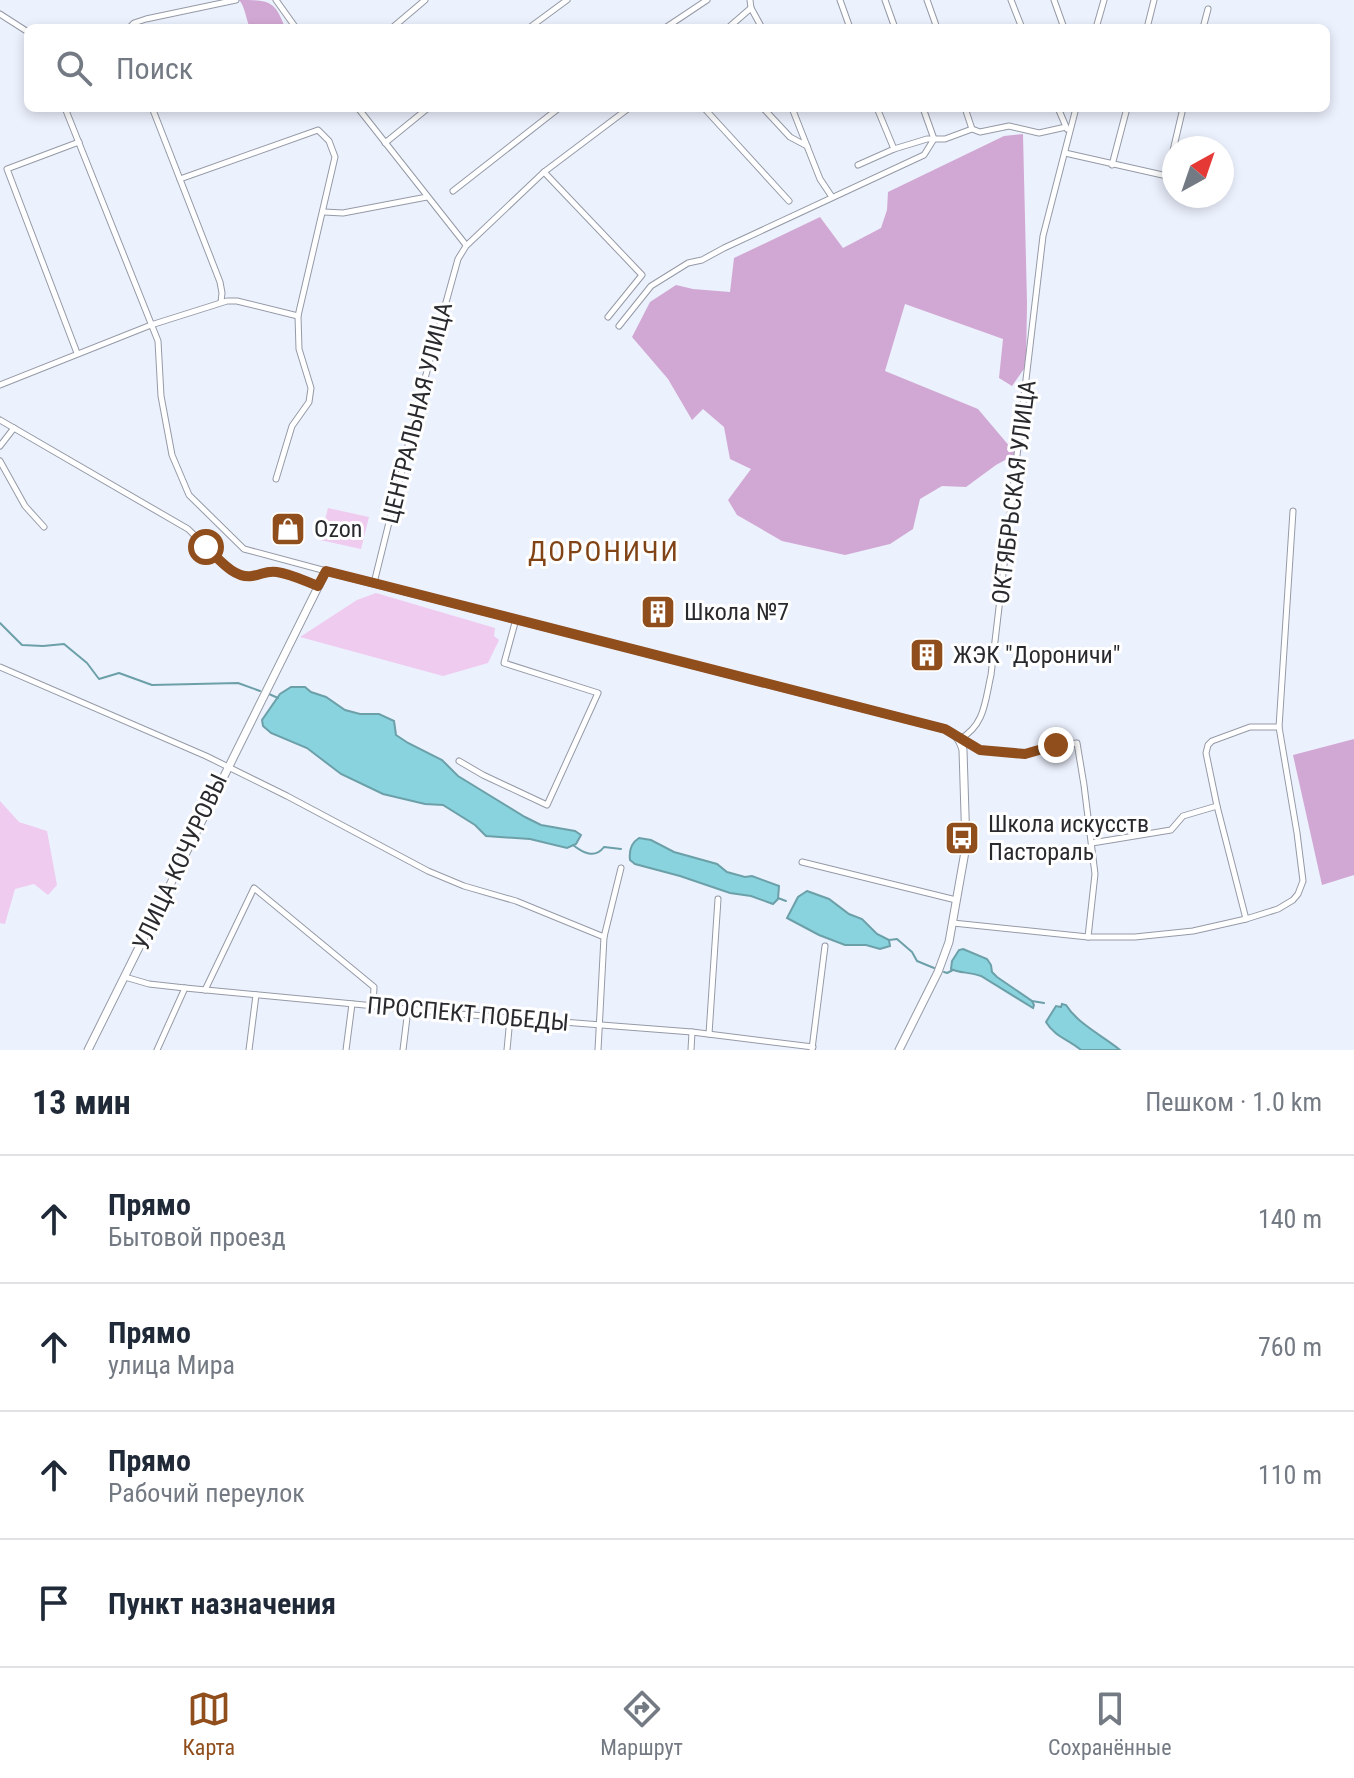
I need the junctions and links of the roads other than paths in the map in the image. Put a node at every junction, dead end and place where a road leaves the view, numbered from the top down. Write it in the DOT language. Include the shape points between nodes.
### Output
graph roads {
  1 [pos="236,0"];
  2 [pos="276,0"];
  3 [pos="425,0"];
  4 [pos="567,0"];
  5 [pos="707,0"];
  6 [pos="750,0"];
  7 [pos="840,0"];
  8 [pos="885,0"];
  9 [pos="927,0"];
  10 [pos="1011,0"];
  11 [pos="1054,0"];
  12 [pos="1104,0"];
  13 [pos="1154,0"];
  14 [pos="751,8"];
  15 [pos="1208,9"];
  16 [pos="0,14"];
  17 [pos="133,24"];
  18 [pos="293,24"];
  19 [pos="397,24"];
  20 [pos="534,24"];
  21 [pos="671,24"];
  22 [pos="733,24"];
  23 [pos="760,24"];
  24 [pos="849,24"];
  25 [pos="894,24"];
  26 [pos="936,24"];
  27 [pos="1020,24"];
  28 [pos="1063,24"];
  29 [pos="1097,24"];
  30 [pos="1148,24"];
  31 [pos="1204,24"];
  32 [pos="24,29"];
  33 [pos="67,112"];
  34 [pos="157,112"];
  35 [pos="361,112"];
  36 [pos="423,112"];
  37 [pos="554,112"];
  38 [pos="624,112"];
  39 [pos="708,112"];
  40 [pos="767,112"];
  41 [pos="794,112"];
  42 [pos="879,112"];
  43 [pos="924,112"];
  44 [pos="966,112"];
  45 [pos="1060,112"];
  46 [pos="1075,112"];
  47 [pos="1126,112"];
  48 [pos="1182,112"];
  49 [pos="972,129"];
  50 [pos="1068,130"];
  51 [pos="934,139"];
  52 [pos="79,142"];
  53 [pos="385,143"];
  54 [pos="807,146"];
  55 [pos="894,149"];
  56 [pos="1065,153"];
  57 [pos="858,165"];
  58 [pos="1112,165"];
  59 [pos="544,172"];
  60 [pos="180,179"];
  61 [pos="453,191"];
  62 [pos="427,197"];
  63 [pos="832,197"];
  64 [pos="789,201"];
  65 [pos="324,212"];
  66 [pos="466,246"];
  67 [pos="220,303"];
  68 [pos="298,316"];
  69 [pos="608,317"];
  70 [pos="151,325"];
  71 [pos="619,326"];
  72 [pos="77,353"];
  73 [pos="0,385"];
  74 [pos="0,420"];
  75 [pos="14,428"];
  76 [pos="0,446"];
  77 [pos="0,461"];
  78 [pos="276,479"];
  79 [pos="1293,511"];
  80 [pos="44,527"];
  81 [pos="326,571"];
  82 [pos="374,583"];
  83 [pos="318,586"];
  84 [pos="516,619"];
  85 [pos="0,667"];
  86 [pos="1279,727"];
  87 [pos="960,739"];
  88 [pos="459,761"];
  89 [pos="228,768"];
  90 [pos="1217,806"];
  91 [pos="1092,843"];
  92 [pos="802,862"];
  93 [pos="621,868"];
  94 [pos="718,899"];
  95 [pos="957,900"];
  96 [pos="1246,919"];
  97 [pos="953,923"];
  98 [pos="604,937"];
  99 [pos="1088,937"];
  100 [pos="825,946"];
  101 [pos="125,977"];
  102 [pos="185,988"];
  103 [pos="205,990"];
  104 [pos="256,995"];
  105 [pos="352,1004"];
  106 [pos="373,1006"];
  107 [pos="408,1009"];
  108 [pos="510,1018"];
  109 [pos="601,1024"];
  110 [pos="692,1032"];
  111 [pos="709,1034"];
  112 [pos="812,1048"];
  113 [pos="88,1050"];
  114 [pos="157,1050"];
  115 [pos="249,1050"];
  116 [pos="346,1050"];
  117 [pos="403,1050"];
  118 [pos="507,1050"];
  119 [pos="598,1050"];
  120 [pos="691,1050"];
  121 [pos="899,1050"];
  1 -- 17 [label="street"];
  2 -- 18 [label="street"];
  3 -- 19 [label="street"];
  4 -- 20 [label="street"];
  5 -- 21 [label="street"];
  6 -- 14 [label="street"];
  7 -- 24 [label="street"];
  8 -- 25 [label="street"];
  9 -- 26 [label="street"];
  10 -- 27 [label="street"];
  11 -- 28 [label="street"];
  12 -- 29 [label="street"];
  13 -- 30 [label="street"];
  14 -- 22 [label="street"];
  14 -- 23 [label="street"];
  15 -- 31 [label="street"];
  16 -- 32 [label="street"];
  33 -- 52 [label="street"];
  34 -- 60 [label="street"];
  35 -- 53 [label="street"];
  36 -- 53 [label="street"];
  37 -- 61 [label="street"];
  38 -- 59 [label="street"];
  39 -- 64 [label="street"];
  40 -- 54 [label="street" via="790,137"];
  41 -- 54 [label="street"];
  42 -- 55 [label="street"];
  43 -- 51 [label="street"];
  44 -- 49 [label="street"];
  45 -- 50 [label="street"];
  46 -- 50 [label="street, ОКТЯБРЬСКАЯ УЛИЦА"];
  47 -- 58 [label="street"];
  48 -- 58 [label="street" via="1167,176"];
  49 -- 50 [label="street"];
  49 -- 51 [label="street"];
  50 -- 56 [label="street, ОКТЯБРЬСКАЯ УЛИЦА"];
  51 -- 55 [label="street"];
  51 -- 63 [label="street" via="918,158"];
  52 -- 70 [label="street"];
  52 -- 72 [label="street" via="7,169"];
  53 -- 62 [label="street"];
  54 -- 63 [label="street"];
  55 -- 57 [label="street"];
  56 -- 58 [label="street"];
  56 -- 87 [label="street, ОКТЯБРЬСКАЯ УЛИЦА" via="1043,236 991,675 980,720"];
  59 -- 66 [label="street"];
  59 -- 69 [label="street" via="642,275"];
  60 -- 65 [label="street" via="318,130 335,157"];
  60 -- 67 [label="street" via="220,282"];
  62 -- 65 [label="street"];
  62 -- 66 [label="street"];
  63 -- 71 [label="street" via="688,263 651,286"];
  65 -- 68 [label="street"];
  66 -- 82 [label="street, ЦЕНТРАЛЬНАЯ УЛИЦА" via="455,267"];
  67 -- 68 [label="street" via="237,301"];
  67 -- 70 [label="street"];
  68 -- 78 [label="street" via="299,349 311,388 309,402 292,426"];
  70 -- 72 [label="street"];
  70 -- 81 [label="street" via="158,341 172,455 189,495 244,549"];
  72 -- 73 [label="street"];
  74 -- 75 [label="street"];
  75 -- 76 [label="street"];
  75 -- 83 [label="street" via="188,529 241,575 278,572"];
  77 -- 80 [label="street" via="25,506"];
  79 -- 86 [label="street"];
  81 -- 82 [label="street"];
  81 -- 83 [label="street"];
  82 -- 84 [label="street"];
  83 -- 89 [label="street"];
  84 -- 87 [label="street" via="945,729"];
  84 -- 88 [label="street" via="504,663 598,693 547,805"];
  85 -- 89 [label="street, УЛИЦА КОЧУРОВЫ"];
  86 -- 90 [label="street" via="1250,727 1208,745"];
  86 -- 96 [label="street" via="1303,881 1286,906"];
  87 -- 91 [label="street" via="980,750 1025,754 1077,743"];
  87 -- 95 [label="street" via="966,846"];
  89 -- 98 [label="street" via="403,860"];
  89 -- 101 [label="street, УЛИЦА КОЧУРОВЫ"];
  90 -- 91 [label="street" via="1183,816 1171,830"];
  90 -- 96 [label="street"];
  91 -- 99 [label="street" via="1095,874"];
  92 -- 95 [label="street"];
  93 -- 98 [label="street"];
  94 -- 111 [label="street"];
  95 -- 97 [label="street"];
  96 -- 99 [label="street" via="1169,934"];
  97 -- 99 [label="street"];
  97 -- 121 [label="street" via="944,959"];
  98 -- 109 [label="street"];
  100 -- 112 [label="street"];
  101 -- 102 [label="street, ПРОСПЕКТ ПОБЕДЫ"];
  101 -- 113 [label="street, УЛИЦА КОЧУРОВЫ"];
  102 -- 103 [label="street, ПРОСПЕКТ ПОБЕДЫ"];
  102 -- 114 [label="street"];
  103 -- 104 [label="street, ПРОСПЕКТ ПОБЕДЫ"];
  103 -- 106 [label="street" via="254,888 374,987"];
  104 -- 105 [label="street, ПРОСПЕКТ ПОБЕДЫ"];
  104 -- 115 [label="street"];
  105 -- 106 [label="street, ПРОСПЕКТ ПОБЕДЫ"];
  105 -- 116 [label="street"];
  106 -- 107 [label="street, ПРОСПЕКТ ПОБЕДЫ"];
  107 -- 108 [label="street, ПРОСПЕКТ ПОБЕДЫ"];
  107 -- 117 [label="street"];
  108 -- 109 [label="street, ПРОСПЕКТ ПОБЕДЫ"];
  108 -- 118 [label="street"];
  109 -- 110 [label="street, ПРОСПЕКТ ПОБЕДЫ"];
  109 -- 119 [label="street"];
  110 -- 111 [label="street, ПРОСПЕКТ ПОБЕДЫ"];
  110 -- 120 [label="street"];
  111 -- 112 [label="street, ПРОСПЕКТ ПОБЕДЫ"];
}
